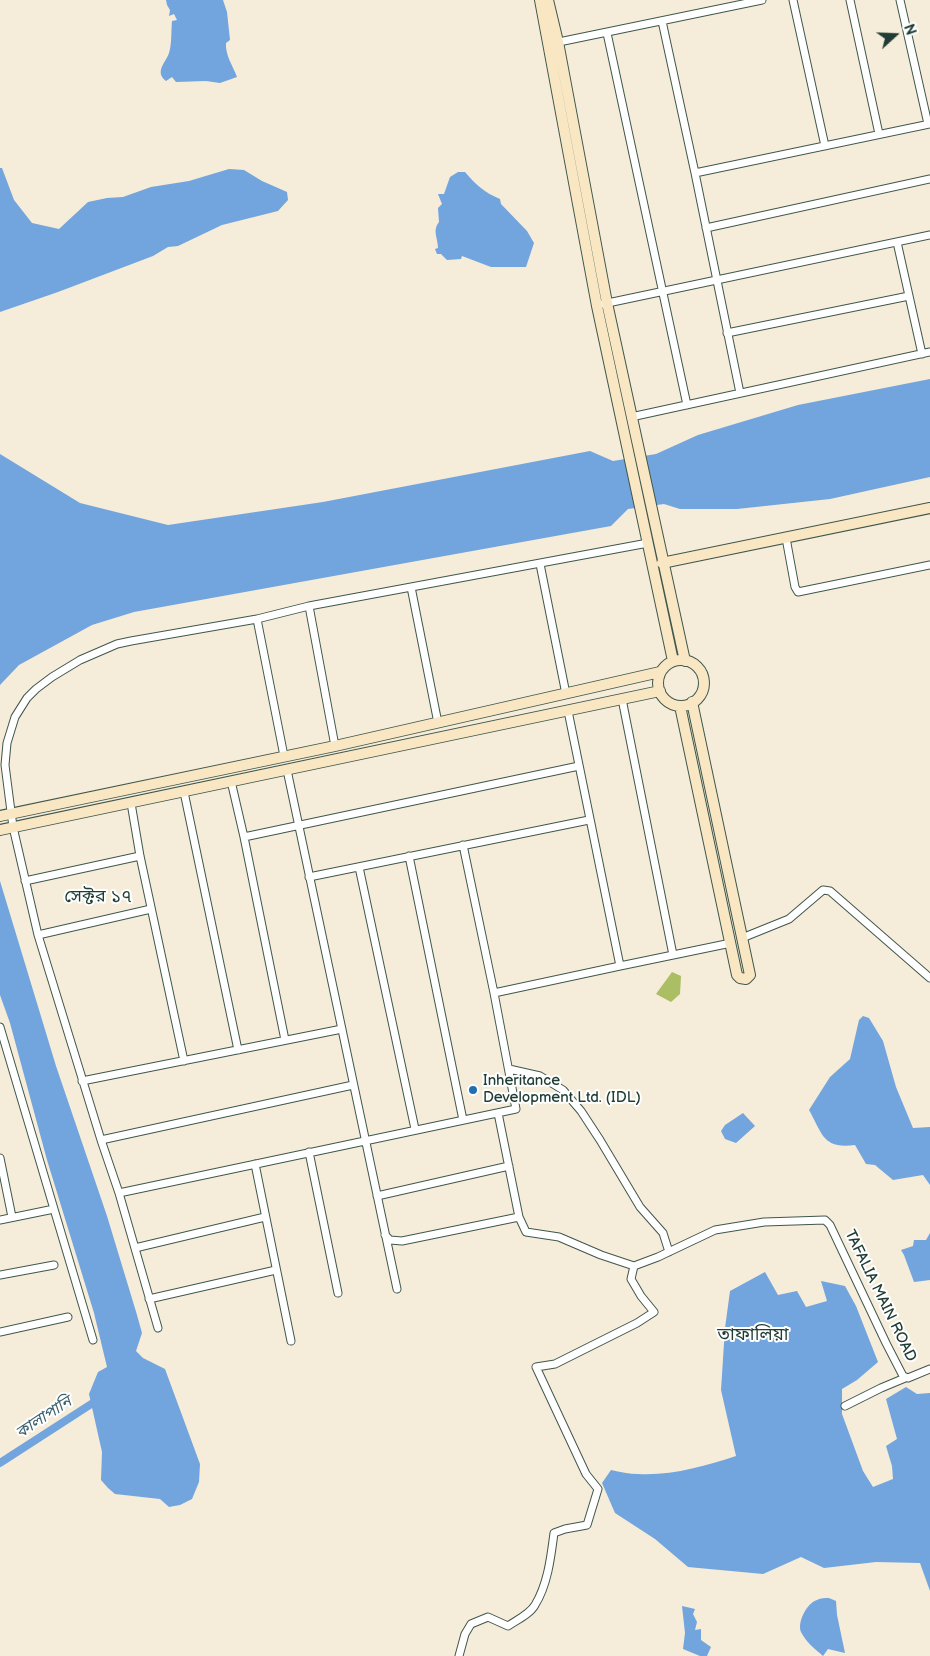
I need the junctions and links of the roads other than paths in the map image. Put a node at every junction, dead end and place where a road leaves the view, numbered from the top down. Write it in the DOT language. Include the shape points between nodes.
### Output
graph roads {
  1 [pos="540,0"];
  2 [pos="548,0"];
  3 [pos="762,0"];
  4 [pos="793,0"];
  5 [pos="850,0"];
  6 [pos="900,0"];
  7 [pos="662,21"];
  8 [pos="608,32"];
  9 [pos="554,43"];
  10 [pos="929,124"];
  11 [pos="879,134"];
  12 [pos="825,146"];
  13 [pos="695,173"];
  14 [pos="930,179"];
  15 [pos="706,228"];
  16 [pos="930,235"];
  17 [pos="897,242"];
  18 [pos="716,280"];
  19 [pos="664,291"];
  20 [pos="909,296"];
  21 [pos="602,304"];
  22 [pos="728,333"];
  23 [pos="610,344"];
  24 [pos="926,353"];
  25 [pos="740,393"];
  26 [pos="687,405"];
  27 [pos="631,417"];
  28 [pos="629,434"];
  29 [pos="930,508"];
  30 [pos="650,531"];
  31 [pos="786,538"];
  32 [pos="648,543"];
  33 [pos="662,563"];
  34 [pos="540,564"];
  35 [pos="930,565"];
  36 [pos="411,587"];
  37 [pos="309,606"];
  38 [pos="257,618"];
  39 [pos="685,660"];
  40 [pos="674,661"];
  41 [pos="660,672"];
  42 [pos="660,691"];
  43 [pos="566,694"];
  44 [pos="622,699"];
  45 [pos="692,702"];
  46 [pos="680,706"];
  47 [pos="568,711"];
  48 [pos="438,723"];
  49 [pos="335,746"];
  50 [pos="284,756"];
  51 [pos="579,766"];
  52 [pos="287,770"];
  53 [pos="231,782"];
  54 [pos="184,792"];
  55 [pos="131,802"];
  56 [pos="6,815"];
  57 [pos="589,820"];
  58 [pos="298,825"];
  59 [pos="8,829"];
  60 [pos="244,837"];
  61 [pos="463,845"];
  62 [pos="140,856"];
  63 [pos="409,856"];
  64 [pos="359,867"];
  65 [pos="310,877"];
  66 [pos="25,882"];
  67 [pos="151,909"];
  68 [pos="38,935"];
  69 [pos="742,938"];
  70 [pos="731,943"];
  71 [pos="673,955"];
  72 [pos="620,966"];
  73 [pos="930,978"];
  74 [pos="494,992"];
  75 [pos="0,1027"];
  76 [pos="342,1029"];
  77 [pos="285,1040"];
  78 [pos="238,1050"];
  79 [pos="184,1061"];
  80 [pos="509,1068"];
  81 [pos="82,1081"];
  82 [pos="354,1085"];
  83 [pos="498,1112"];
  84 [pos="463,1120"];
  85 [pos="415,1130"];
  86 [pos="101,1140"];
  87 [pos="365,1140"];
  88 [pos="309,1152"];
  89 [pos="0,1158"];
  90 [pos="255,1164"];
  91 [pos="509,1166"];
  92 [pos="119,1193"];
  93 [pos="377,1196"];
  94 [pos="54,1209"];
  95 [pos="12,1217"];
  96 [pos="265,1217"];
  97 [pos="519,1217"];
  98 [pos="0,1220"];
  99 [pos="385,1235"];
  100 [pos="135,1248"];
  101 [pos="669,1252"];
  102 [pos="54,1265"];
  103 [pos="634,1266"];
  104 [pos="276,1270"];
  105 [pos="0,1275"];
  106 [pos="397,1289"];
  107 [pos="338,1293"];
  108 [pos="149,1299"];
  109 [pos="68,1317"];
  110 [pos="158,1328"];
  111 [pos="0,1332"];
  112 [pos="93,1340"];
  113 [pos="291,1340"];
  114 [pos="930,1369"];
  115 [pos="905,1378"];
  116 [pos="845,1406"];
  117 [pos="459,1656"];
  1 -- 9 [label="street"];
  2 -- 9 [label="street"];
  3 -- 7 [label="street"];
  4 -- 12 [label="street"];
  5 -- 11 [label="street"];
  6 -- 10 [label="street"];
  7 -- 8 [label="street"];
  7 -- 13 [label="street"];
  8 -- 9 [label="street"];
  8 -- 19 [label="street"];
  9 -- 21 [label="street"];
  10 -- 11 [label="street"];
  11 -- 12 [label="street"];
  12 -- 13 [label="street"];
  13 -- 15 [label="street"];
  14 -- 15 [label="street"];
  15 -- 18 [label="street"];
  16 -- 17 [label="street"];
  17 -- 18 [label="street"];
  17 -- 20 [label="street"];
  18 -- 19 [label="street"];
  18 -- 22 [label="street"];
  19 -- 21 [label="street"];
  19 -- 26 [label="street"];
  20 -- 22 [label="street"];
  20 -- 24 [label="street"];
  21 -- 23 [label="street"];
  22 -- 25 [label="street"];
  23 -- 27 [label="street"];
  23 -- 28 [label="street"];
  24 -- 25 [label="street"];
  25 -- 26 [label="street"];
  26 -- 27 [label="street"];
  27 -- 28 [label="street"];
  28 -- 30 [label="street"];
  29 -- 31 [label="street"];
  30 -- 32 [label="street"];
  30 -- 33 [label="street"];
  31 -- 33 [label="street"];
  31 -- 35 [label="street" via="798,592"];
  32 -- 34 [label="street"];
  32 -- 40 [label="street"];
  33 -- 39 [label="street"];
  34 -- 36 [label="street"];
  34 -- 43 [label="street"];
  36 -- 37 [label="street"];
  36 -- 48 [label="street"];
  37 -- 38 [label="street"];
  37 -- 49 [label="street"];
  38 -- 50 [label="street"];
  38 -- 56 [label="street" via="117,644 80,660 36,689 15,717 7,743"];
  39 -- 40 [label="street"];
  39 -- 45 [label="street" via="697,668 703,681 700,695"];
  40 -- 41 [label="street"];
  41 -- 42 [label="street"];
  41 -- 43 [label="street"];
  42 -- 44 [label="street"];
  42 -- 46 [label="street" via="668,702"];
  43 -- 48 [label="street"];
  44 -- 47 [label="street"];
  44 -- 71 [label="street"];
  45 -- 46 [label="street"];
  45 -- 69 [label="street"];
  46 -- 70 [label="street"];
  47 -- 51 [label="street"];
  47 -- 52 [label="street"];
  48 -- 49 [label="street"];
  49 -- 50 [label="street"];
  50 -- 56 [label="street"];
  51 -- 57 [label="street"];
  51 -- 58 [label="street"];
  52 -- 53 [label="street"];
  52 -- 58 [label="street"];
  53 -- 54 [label="street"];
  53 -- 60 [label="street"];
  54 -- 55 [label="street"];
  54 -- 78 [label="street"];
  55 -- 59 [label="street"];
  55 -- 62 [label="street"];
  56 -- 59 [label="street"];
  57 -- 61 [label="street"];
  57 -- 72 [label="street"];
  58 -- 60 [label="street"];
  58 -- 65 [label="street"];
  59 -- 66 [label="street"];
  60 -- 77 [label="street"];
  61 -- 63 [label="street"];
  61 -- 74 [label="street"];
  62 -- 66 [label="street"];
  62 -- 67 [label="street"];
  63 -- 64 [label="street"];
  63 -- 84 [label="street"];
  64 -- 65 [label="street"];
  64 -- 85 [label="street"];
  65 -- 76 [label="street"];
  66 -- 68 [label="street"];
  67 -- 68 [label="street"];
  67 -- 79 [label="street"];
  68 -- 81 [label="street"];
  69 -- 70 [label="street" via="750,975 746,979 738,975"];
  69 -- 73 [label="street" via="789,919 826,890"];
  70 -- 71 [label="street"];
  71 -- 72 [label="street"];
  72 -- 74 [label="street"];
  74 -- 80 [label="street"];
  75 -- 94 [label="street"];
  76 -- 77 [label="street"];
  76 -- 82 [label="street"];
  77 -- 78 [label="street"];
  78 -- 79 [label="street"];
  79 -- 81 [label="street"];
  80 -- 83 [label="street" via="516,1109"];
  80 -- 101 [label="street" via="540,1076 563,1090 581,1111 640,1207 663,1233"];
  81 -- 86 [label="street"];
  82 -- 86 [label="street"];
  82 -- 87 [label="street"];
  83 -- 84 [label="street"];
  83 -- 91 [label="street"];
  84 -- 85 [label="street"];
  85 -- 87 [label="street"];
  86 -- 92 [label="street"];
  87 -- 88 [label="street"];
  87 -- 93 [label="street"];
  88 -- 90 [label="street"];
  88 -- 107 [label="street"];
  89 -- 95 [label="street"];
  90 -- 92 [label="street"];
  90 -- 96 [label="street"];
  91 -- 93 [label="street"];
  91 -- 97 [label="street"];
  92 -- 100 [label="street"];
  93 -- 99 [label="street"];
  94 -- 95 [label="street"];
  94 -- 112 [label="street"];
  95 -- 98 [label="street"];
  96 -- 100 [label="street"];
  96 -- 104 [label="street"];
  97 -- 99 [label="street" via="402,1241 390,1240"];
  97 -- 103 [label="street" via="526,1232 559,1237"];
  99 -- 106 [label="street"];
  100 -- 108 [label="street"];
  101 -- 103 [label="street, TAFALIA MAIN ROAD"];
  101 -- 115 [label="street, TAFALIA MAIN ROAD" via="722,1228 764,1222 828,1222"];
  102 -- 105 [label="street"];
  103 -- 117 [label="street" via="631,1279 654,1312 637,1324 555,1364 536,1367 586,1474 598,1489 587,1525 554,1533 545,1581 535,1606 508,1626 488,1616 471,1624"];
  104 -- 108 [label="street"];
  104 -- 113 [label="street"];
  108 -- 110 [label="street"];
  109 -- 111 [label="street"];
  114 -- 115 [label="street, TAFALIA MAIN ROAD"];
  115 -- 116 [label="street"];
}
